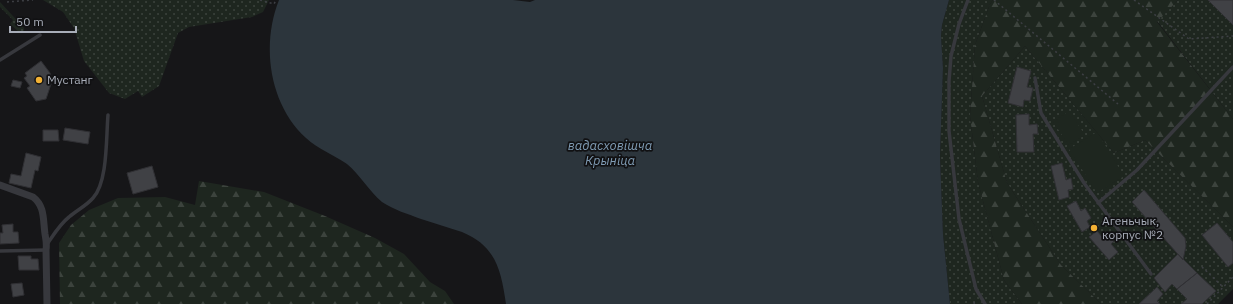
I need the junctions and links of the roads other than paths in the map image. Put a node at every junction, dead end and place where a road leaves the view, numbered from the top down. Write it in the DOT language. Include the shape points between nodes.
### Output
graph roads {
  1 [pos="968,0"];
  2 [pos="40,35"];
  3 [pos="0,60"];
  4 [pos="1233,67"];
  5 [pos="1035,78"];
  6 [pos="108,115"];
  7 [pos="0,185"];
  8 [pos="1098,203"];
  9 [pos="47,247"];
  10 [pos="0,251"];
  11 [pos="1151,274"];
  12 [pos="48,304"];
  13 [pos="985,304"];
  1 -- 13 [label="lane" via="951,56 949,131 959,220 976,289"];
  2 -- 3 [label="lane"];
  4 -- 8 [label="lane" via="1137,170"];
  5 -- 8 [label="lane" via="1041,113"];
  6 -- 9 [label="lane" via="104,173 100,188 93,198 65,220"];
  7 -- 9 [label="street" via="28,194 36,200 42,209"];
  8 -- 11 [label="lane"];
  9 -- 10 [label="lane"];
  9 -- 12 [label="street"];
}
